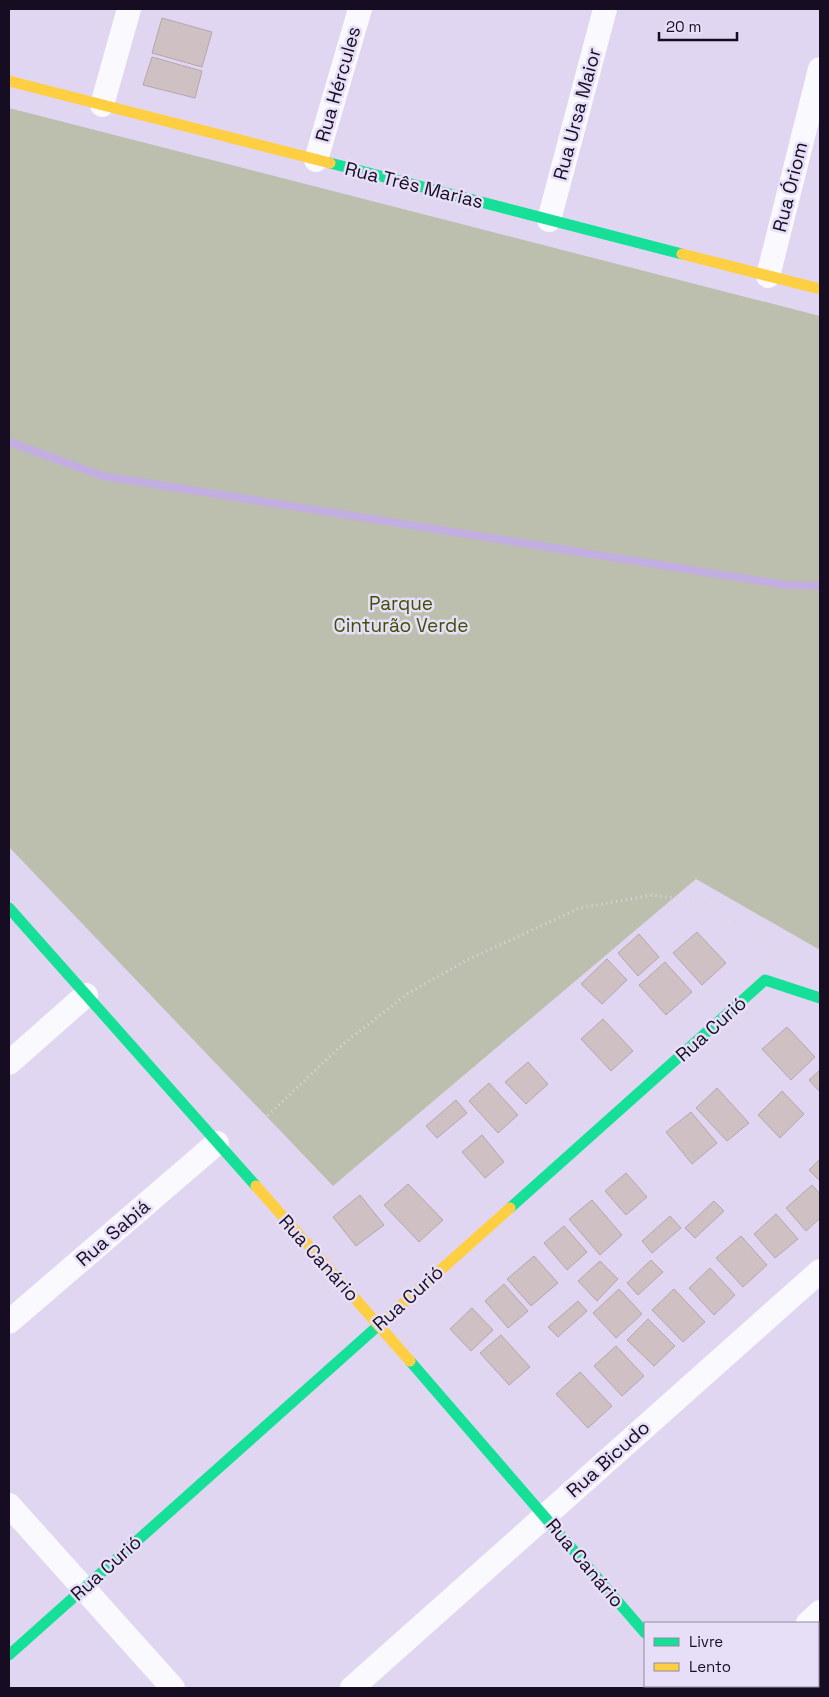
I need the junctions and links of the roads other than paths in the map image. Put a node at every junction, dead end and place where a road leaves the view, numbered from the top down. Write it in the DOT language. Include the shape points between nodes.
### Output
graph roads {
  1 [pos="129,9"];
  2 [pos="360,9"];
  3 [pos="605,9"];
  4 [pos="820,69"];
  5 [pos="9,81"];
  6 [pos="102,105"];
  7 [pos="316,160"];
  8 [pos="549,220"];
  9 [pos="768,276"];
  10 [pos="820,289"];
  11 [pos="9,908"];
  12 [pos="86,995"];
  13 [pos="820,998"];
  14 [pos="9,1063"];
  15 [pos="217,1143"];
  16 [pos="820,1270"];
  17 [pos="9,1322"];
  18 [pos="378,1325"];
  19 [pos="9,1505"];
  20 [pos="545,1516"];
  21 [pos="83,1588"];
  22 [pos="820,1612"];
  23 [pos="809,1622"];
  24 [pos="644,1632"];
  25 [pos="9,1655"];
  26 [pos="173,1688"];
  27 [pos="352,1688"];
  1 -- 6 [label="street"];
  2 -- 7 [label="street, Rua Hércules"];
  3 -- 8 [label="street, Rua Ursa Maior"];
  4 -- 9 [label="street, Rua Óriom"];
  5 -- 6 [label="street, Rua Três Marias"];
  6 -- 7 [label="street, Rua Três Marias"];
  7 -- 8 [label="street, Rua Três Marias"];
  8 -- 9 [label="street, Rua Três Marias"];
  9 -- 10 [label="street, Rua Três Marias"];
  11 -- 12 [label="street, Rua Canário"];
  12 -- 14 [label="street"];
  12 -- 15 [label="street, Rua Canário"];
  13 -- 18 [label="street, Rua Curió" via="765,980"];
  15 -- 17 [label="street, Rua Sabiá"];
  15 -- 18 [label="street, Rua Canário"];
  16 -- 20 [label="street, Rua Bicudo"];
  18 -- 20 [label="street, Rua Canário"];
  18 -- 21 [label="street, Rua Curió"];
  19 -- 21 [label="street"];
  20 -- 24 [label="street, Rua Canário"];
  20 -- 27 [label="street, Rua Bicudo"];
  21 -- 25 [label="street, Rua Curió"];
  21 -- 26 [label="street"];
  22 -- 23 [label="street"];
}
